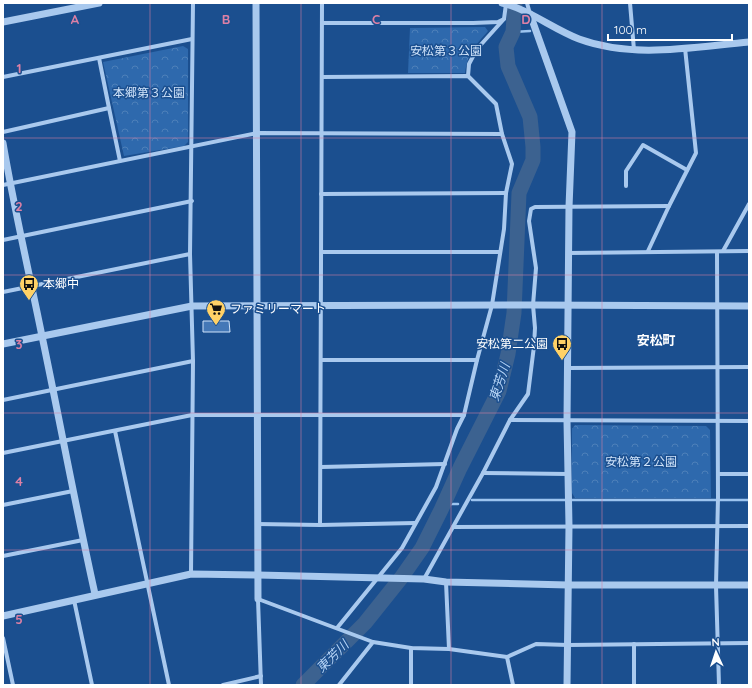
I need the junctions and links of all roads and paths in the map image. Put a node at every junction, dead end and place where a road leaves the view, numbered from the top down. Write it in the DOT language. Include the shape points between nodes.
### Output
graph roads {
  1 [pos="99,3"];
  2 [pos="192,3"];
  3 [pos="256,3"];
  4 [pos="322,3"];
  5 [pos="527,3"];
  6 [pos="630,3"];
  7 [pos="506,4"];
  8 [pos="530,14"];
  9 [pos="504,19"];
  10 [pos="3,22"];
  11 [pos="323,23"];
  12 [pos="192,39"];
  13 [pos="749,42"];
  14 [pos="685,48"];
  15 [pos="634,51"];
  16 [pos="99,58"];
  17 [pos="468,76"];
  18 [pos="3,77"];
  19 [pos="322,77"];
  20 [pos="109,108"];
  21 [pos="3,132"];
  22 [pos="257,134"];
  23 [pos="323,134"];
  24 [pos="502,134"];
  25 [pos="3,143"];
  26 [pos="192,146"];
  27 [pos="120,161"];
  28 [pos="687,170"];
  29 [pos="7,185"];
  30 [pos="626,186"];
  31 [pos="506,193"];
  32 [pos="321,194"];
  33 [pos="192,201"];
  34 [pos="749,204"];
  35 [pos="669,206"];
  36 [pos="569,207"];
  37 [pos="21,237"];
  38 [pos="3,240"];
  39 [pos="648,251"];
  40 [pos="723,251"];
  41 [pos="749,251"];
  42 [pos="322,252"];
  43 [pos="500,252"];
  44 [pos="717,252"];
  45 [pos="190,254"];
  46 [pos="569,254"];
  47 [pos="32,286"];
  48 [pos="3,292"];
  49 [pos="494,305"];
  50 [pos="533,305"];
  51 [pos="192,306"];
  52 [pos="257,306"];
  53 [pos="321,306"];
  54 [pos="569,306"];
  55 [pos="718,306"];
  56 [pos="749,306"];
  57 [pos="42,336"];
  58 [pos="3,344"];
  59 [pos="322,360"];
  60 [pos="477,360"];
  61 [pos="193,361"];
  62 [pos="717,367"];
  63 [pos="568,368"];
  64 [pos="749,368"];
  65 [pos="53,389"];
  66 [pos="3,400"];
  67 [pos="258,414"];
  68 [pos="192,415"];
  69 [pos="322,415"];
  70 [pos="464,415"];
  71 [pos="510,420"];
  72 [pos="568,421"];
  73 [pos="718,421"];
  74 [pos="749,421"];
  75 [pos="115,431"];
  76 [pos="63,440"];
  77 [pos="3,453"];
  78 [pos="445,464"];
  79 [pos="321,467"];
  80 [pos="483,473"];
  81 [pos="569,474"];
  82 [pos="718,474"];
  83 [pos="749,474"];
  84 [pos="73,491"];
  85 [pos="3,505"];
  86 [pos="415,523"];
  87 [pos="257,524"];
  88 [pos="320,525"];
  89 [pos="569,526"];
  90 [pos="717,526"];
  91 [pos="749,526"];
  92 [pos="453,527"];
  93 [pos="83,540"];
  94 [pos="3,556"];
  95 [pos="191,574"];
  96 [pos="258,575"];
  97 [pos="377,579"];
  98 [pos="424,579"];
  99 [pos="446,582"];
  100 [pos="148,584"];
  101 [pos="568,585"];
  102 [pos="749,585"];
  103 [pos="716,586"];
  104 [pos="95,594"];
  105 [pos="258,599"];
  106 [pos="74,600"];
  107 [pos="3,616"];
  108 [pos="336,628"];
  109 [pos="3,638"];
  110 [pos="373,642"];
  111 [pos="749,643"];
  112 [pos="634,644"];
  113 [pos="718,644"];
  114 [pos="568,645"];
  115 [pos="411,648"];
  116 [pos="449,649"];
  117 [pos="507,657"];
  118 [pos="261,676"];
  119 [pos="13,685"];
  120 [pos="92,685"];
  121 [pos="169,685"];
  122 [pos="223,685"];
  123 [pos="261,685"];
  124 [pos="339,685"];
  125 [pos="411,685"];
  126 [pos="513,685"];
  127 [pos="567,685"];
  128 [pos="634,685"];
  129 [pos="719,685"];
  1 -- 10 [label="street"];
  2 -- 12 [label="street"];
  3 -- 22 [label="street"];
  4 -- 11 [label="street"];
  5 -- 8 [label="street"];
  6 -- 15 [label="street"];
  7 -- 8 [label="street"];
  7 -- 9 [label="street"];
  8 -- 15 [label="street" via="556,29 581,39"];
  8 -- 36 [label="street" via="572,132"];
  9 -- 11 [label="street" via="498,22 473,23"];
  9 -- 17 [label="street" via="477,49 469,64"];
  11 -- 19 [label="street"];
  12 -- 16 [label="street"];
  12 -- 26 [label="street"];
  13 -- 14 [label="street"];
  14 -- 15 [label="street"];
  14 -- 28 [label="street" via="696,153"];
  16 -- 18 [label="street"];
  16 -- 20 [label="street"];
  17 -- 19 [label="street"];
  17 -- 24 [label="street" via="496,104"];
  19 -- 23 [label="street"];
  20 -- 21 [label="street"];
  20 -- 27 [label="street"];
  22 -- 23 [label="street"];
  22 -- 26 [label="street"];
  22 -- 52 [label="street"];
  23 -- 24 [label="street"];
  23 -- 32 [label="street"];
  24 -- 31 [label="street" via="512,164"];
  25 -- 29 [label="street"];
  26 -- 27 [label="street"];
  26 -- 33 [label="street"];
  27 -- 29 [label="street"];
  28 -- 30 [label="street" via="643,145 626,171"];
  28 -- 35 [label="street"];
  29 -- 37 [label="street"];
  31 -- 32 [label="street"];
  31 -- 43 [label="street"];
  32 -- 42 [label="street"];
  33 -- 37 [label="street"];
  33 -- 45 [label="street"];
  34 -- 40 [label="street"];
  35 -- 36 [label="street"];
  35 -- 39 [label="street"];
  36 -- 46 [label="street"];
  36 -- 50 [label="street" via="531,209 529,221 536,268"];
  37 -- 38 [label="street"];
  37 -- 47 [label="street"];
  39 -- 44 [label="street"];
  39 -- 46 [label="street"];
  40 -- 41 [label="street"];
  40 -- 44 [label="street"];
  42 -- 43 [label="street"];
  42 -- 53 [label="street"];
  43 -- 49 [label="street"];
  44 -- 55 [label="street"];
  45 -- 47 [label="street"];
  45 -- 51 [label="street"];
  46 -- 54 [label="street"];
  47 -- 48 [label="street"];
  47 -- 57 [label="street"];
  49 -- 50 [label="street"];
  49 -- 53 [label="street"];
  49 -- 60 [label="street"];
  50 -- 54 [label="street"];
  50 -- 71 [label="street" via="535,328 528,394"];
  51 -- 52 [label="street"];
  51 -- 57 [label="street"];
  51 -- 61 [label="street"];
  52 -- 53 [label="street"];
  52 -- 67 [label="street"];
  53 -- 59 [label="street"];
  54 -- 55 [label="street"];
  54 -- 63 [label="street"];
  55 -- 56 [label="street"];
  55 -- 62 [label="street"];
  57 -- 58 [label="street"];
  57 -- 65 [label="street"];
  59 -- 60 [label="street"];
  59 -- 69 [label="street"];
  60 -- 70 [label="street"];
  61 -- 65 [label="street"];
  61 -- 68 [label="street"];
  62 -- 63 [label="street"];
  62 -- 64 [label="street"];
  62 -- 73 [label="street"];
  63 -- 72 [label="street"];
  65 -- 66 [label="street"];
  65 -- 76 [label="street"];
  67 -- 68 [label="street"];
  67 -- 69 [label="street"];
  67 -- 87 [label="street"];
  68 -- 75 [label="street"];
  68 -- 95 [label="street"];
  69 -- 70 [label="street"];
  69 -- 79 [label="street"];
  70 -- 78 [label="street"];
  71 -- 72 [label="street"];
  71 -- 80 [label="street"];
  72 -- 73 [label="street"];
  72 -- 81 [label="street"];
  73 -- 74 [label="street"];
  73 -- 82 [label="street"];
  75 -- 76 [label="street"];
  75 -- 100 [label="street"];
  76 -- 77 [label="street"];
  76 -- 84 [label="street"];
  78 -- 79 [label="street"];
  78 -- 86 [label="street" via="436,487"];
  79 -- 88 [label="street"];
  80 -- 81 [label="street"];
  80 -- 92 [label="street"];
  81 -- 89 [label="street"];
  82 -- 83 [label="street"];
  82 -- 90 [label="street"];
  84 -- 85 [label="street"];
  84 -- 93 [label="street"];
  86 -- 88 [label="street"];
  86 -- 97 [label="street" via="402,548"];
  87 -- 88 [label="street"];
  87 -- 96 [label="street"];
  89 -- 90 [label="street"];
  89 -- 92 [label="street"];
  89 -- 101 [label="street"];
  90 -- 91 [label="street"];
  90 -- 103 [label="street"];
  92 -- 98 [label="street"];
  93 -- 94 [label="street"];
  93 -- 104 [label="street"];
  95 -- 96 [label="street"];
  95 -- 100 [label="street"];
  96 -- 97 [label="street"];
  96 -- 105 [label="street"];
  97 -- 98 [label="street"];
  97 -- 108 [label="street"];
  98 -- 99 [label="street"];
  99 -- 101 [label="street"];
  99 -- 116 [label="street"];
  100 -- 104 [label="street"];
  100 -- 121 [label="street"];
  101 -- 103 [label="street"];
  101 -- 114 [label="street"];
  102 -- 103 [label="street"];
  103 -- 113 [label="street"];
  104 -- 106 [label="street"];
  105 -- 108 [label="street"];
  105 -- 118 [label="street"];
  106 -- 107 [label="street"];
  106 -- 120 [label="street"];
  108 -- 110 [label="street"];
  109 -- 119 [label="street"];
  110 -- 115 [label="street"];
  110 -- 124 [label="street"];
  111 -- 113 [label="street"];
  112 -- 113 [label="street"];
  112 -- 114 [label="street"];
  112 -- 128 [label="street"];
  113 -- 129 [label="street"];
  114 -- 117 [label="street" via="536,644"];
  114 -- 127 [label="street"];
  115 -- 116 [label="street"];
  115 -- 125 [label="street"];
  116 -- 117 [label="street"];
  117 -- 126 [label="street"];
  118 -- 122 [label="street"];
  118 -- 123 [label="street"];
}
